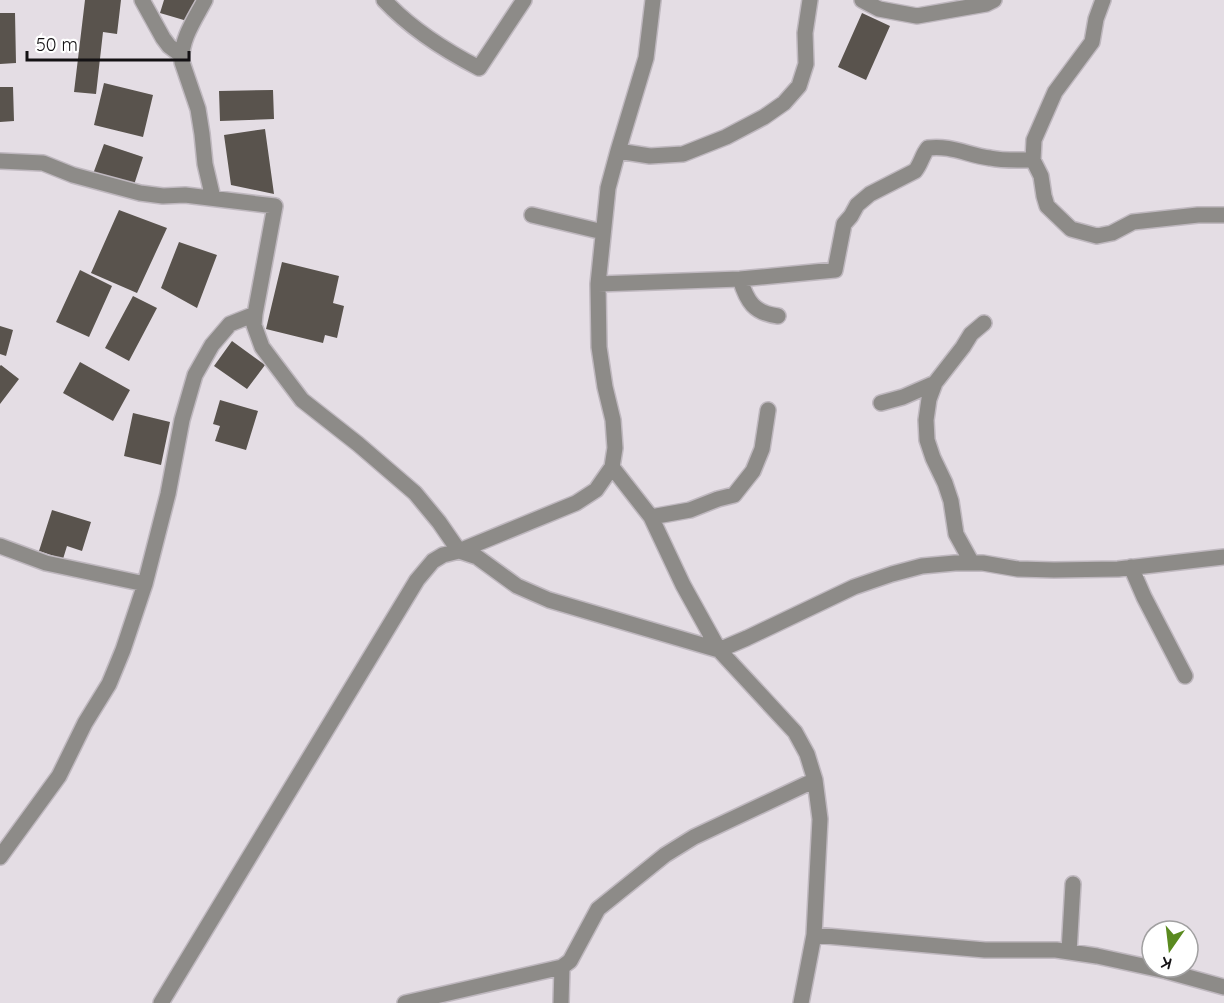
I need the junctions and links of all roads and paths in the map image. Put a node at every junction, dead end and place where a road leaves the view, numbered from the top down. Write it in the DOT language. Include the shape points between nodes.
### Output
graph roads {
  1 [pos="142,0"];
  2 [pos="205,0"];
  3 [pos="384,0"];
  4 [pos="524,0"];
  5 [pos="653,0"];
  6 [pos="810,0"];
  7 [pos="862,0"];
  8 [pos="994,0"];
  9 [pos="1103,0"];
  10 [pos="182,55"];
  11 [pos="618,151"];
  12 [pos="1033,160"];
  13 [pos="0,161"];
  14 [pos="213,198"];
  15 [pos="532,215"];
  16 [pos="1224,215"];
  17 [pos="603,232"];
  18 [pos="740,279"];
  19 [pos="598,284"];
  20 [pos="255,314"];
  21 [pos="778,316"];
  22 [pos="984,322"];
  23 [pos="935,383"];
  24 [pos="881,403"];
  25 [pos="768,410"];
  26 [pos="612,467"];
  27 [pos="651,518"];
  28 [pos="0,546"];
  29 [pos="459,551"];
  30 [pos="1224,557"];
  31 [pos="972,563"];
  32 [pos="1131,567"];
  33 [pos="145,584"];
  34 [pos="719,650"];
  35 [pos="1185,676"];
  36 [pos="815,780"];
  37 [pos="0,857"];
  38 [pos="1073,884"];
  39 [pos="814,935"];
  40 [pos="1069,952"];
  41 [pos="562,967"];
  42 [pos="1224,987"];
  43 [pos="161,1003"];
  44 [pos="405,1003"];
  45 [pos="561,1003"];
  46 [pos="801,1003"];
  1 -- 10 [label="street" via="163,38"];
  2 -- 10 [label="street"];
  3 -- 4 [label="street" via="436,44 479,68"];
  5 -- 11 [label="street" via="646,58"];
  6 -- 11 [label="street" via="806,64 799,86 784,103 726,137 683,154 650,156"];
  7 -- 8 [label="street" via="879,9 917,16"];
  9 -- 12 [label="street" via="1092,42 1055,92 1035,140"];
  10 -- 14 [label="street" via="198,109"];
  11 -- 17 [label="street" via="608,188"];
  12 -- 16 [label="street" via="1047,206 1071,229 1083,233 1097,236 1133,222"];
  12 -- 18 [label="street" via="989,158 949,147 928,148 915,171 870,194 857,206 844,224 835,270"];
  13 -- 14 [label="street" via="44,164 140,193"];
  14 -- 20 [label="street" via="275,206"];
  15 -- 17 [label="street"];
  17 -- 19 [label="street"];
  18 -- 19 [label="street"];
  18 -- 21 [label="street" via="751,303 765,314"];
  19 -- 26 [label="street" via="599,347 613,420"];
  20 -- 29 [label="street" via="261,347 302,400 415,493"];
  20 -- 33 [label="street" via="230,324 195,375"];
  22 -- 23 [label="street"];
  23 -- 24 [label="street"];
  23 -- 31 [label="street" via="926,420 927,440 951,501 956,534"];
  25 -- 27 [label="street" via="762,449 753,471 734,495"];
  26 -- 27 [label="street"];
  26 -- 29 [label="street" via="596,490 576,503"];
  27 -- 34 [label="street"];
  28 -- 33 [label="street" via="46,563"];
  29 -- 34 [label="street" via="477,557 517,586 549,600"];
  29 -- 43 [label="street" via="434,561 417,580"];
  30 -- 32 [label="street"];
  31 -- 32 [label="street" via="1036,570"];
  31 -- 34 [label="street" via="921,566 854,586"];
  32 -- 35 [label="street"];
  33 -- 37 [label="street" via="109,684 58,776"];
  34 -- 36 [label="street" via="795,732"];
  36 -- 39 [label="street" via="820,819"];
  36 -- 41 [label="street" via="694,837 665,855 598,909 570,962"];
  38 -- 40 [label="street"];
  39 -- 40 [label="street" via="985,950"];
  39 -- 46 [label="street"];
  40 -- 42 [label="street"];
  41 -- 44 [label="street"];
  41 -- 45 [label="street"];
}
